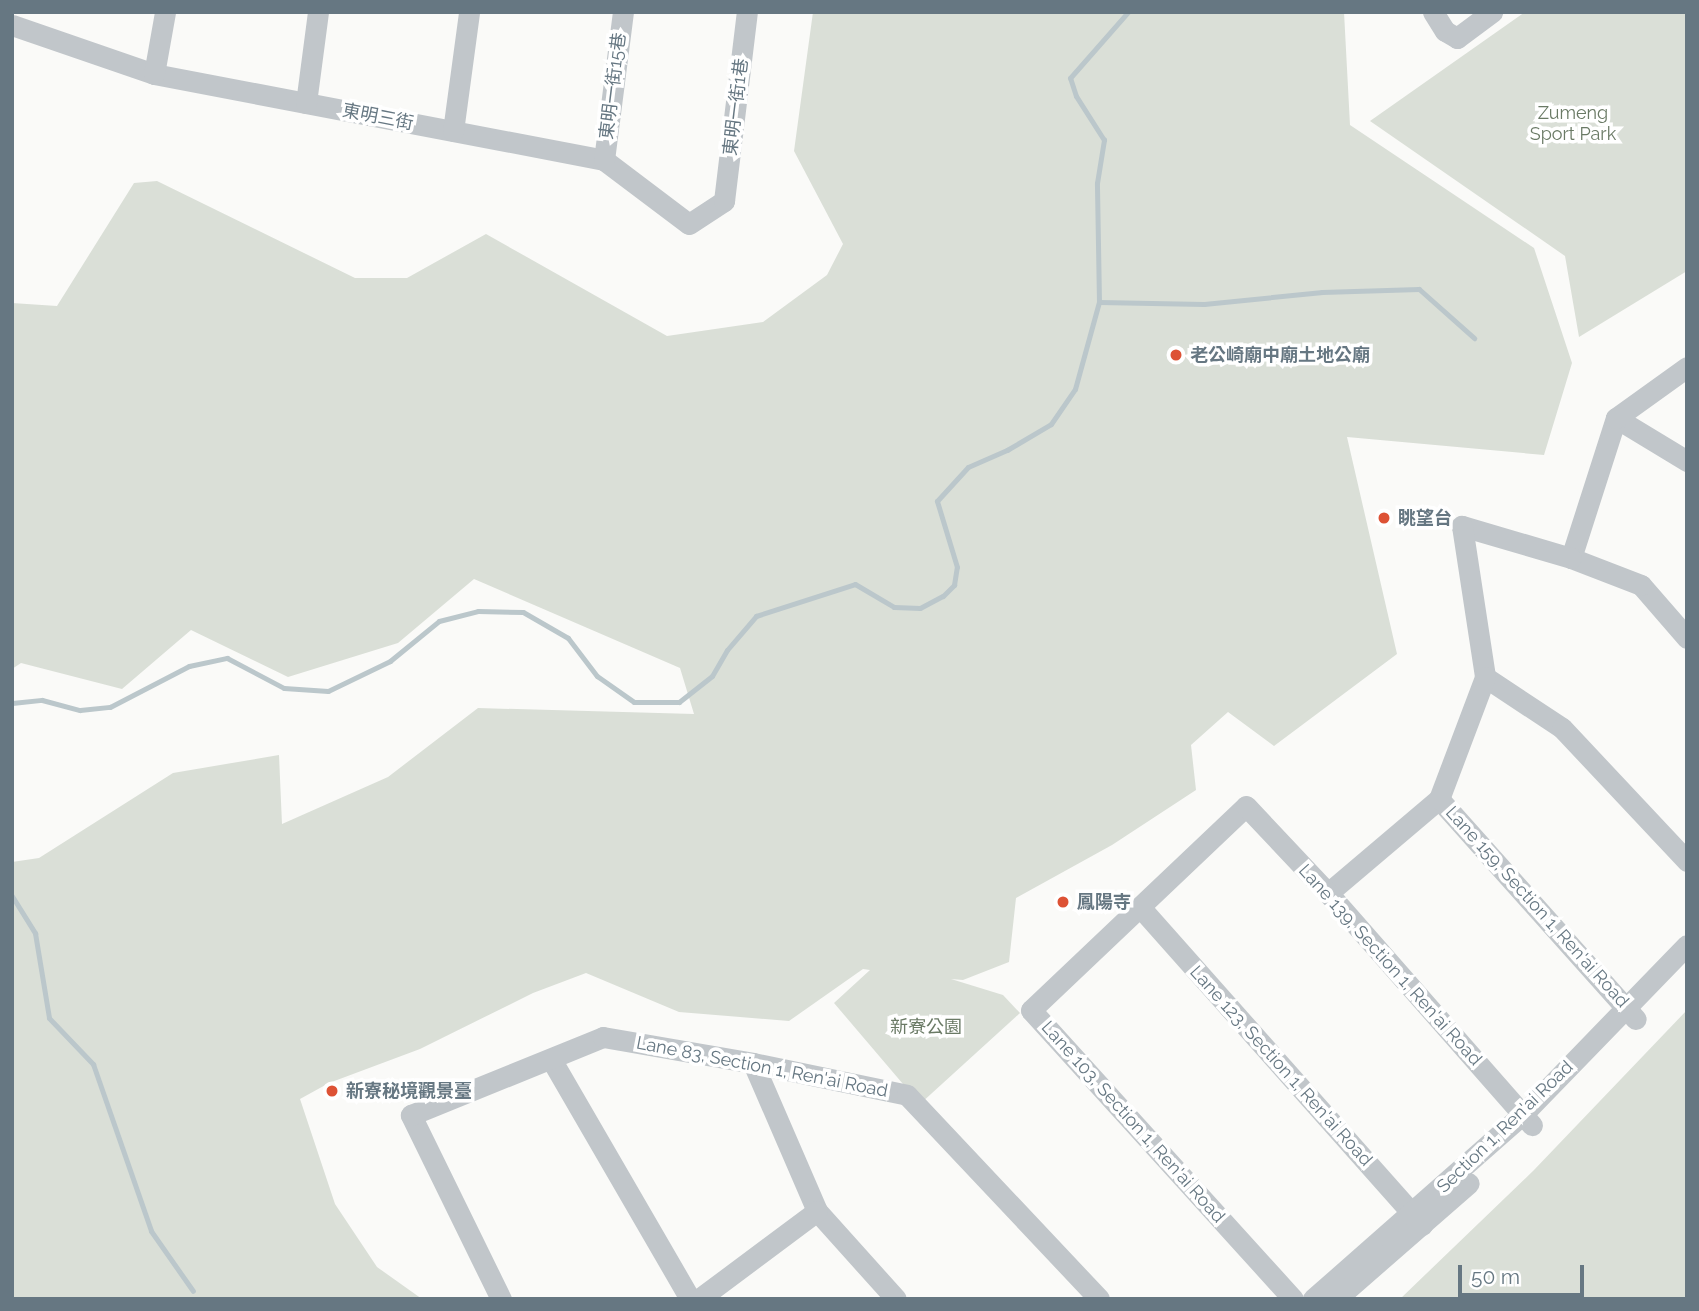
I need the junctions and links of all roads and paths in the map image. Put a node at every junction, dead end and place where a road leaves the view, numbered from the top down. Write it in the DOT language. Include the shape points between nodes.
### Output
graph roads {
  1 [pos="165,12"];
  2 [pos="318,12"];
  3 [pos="469,12"];
  4 [pos="622,12"];
  5 [pos="747,12"];
  6 [pos="1433,12"];
  7 [pos="1492,12"];
  8 [pos="12,25"];
  9 [pos="154,74"];
  10 [pos="306,103"];
  11 [pos="453,131"];
  12 [pos="604,160"];
  13 [pos="724,201"];
  14 [pos="1687,368"];
  15 [pos="1616,418"];
  16 [pos="1687,461"];
  17 [pos="1571,558"];
  18 [pos="1687,638"];
  19 [pos="1485,677"];
  20 [pos="1439,799"];
  21 [pos="1246,806"];
  22 [pos="1687,861"];
  23 [pos="1328,894"];
  24 [pos="1140,907"];
  25 [pos="1687,945"];
  26 [pos="1687,965"];
  27 [pos="1632,1013"];
  28 [pos="551,1059"];
  29 [pos="753,1063"];
  30 [pos="1527,1119"];
  31 [pos="817,1211"];
  32 [pos="1418,1220"];
  33 [pos="501,1299"];
  34 [pos="690,1299"];
  35 [pos="699,1299"];
  36 [pos="896,1299"];
  37 [pos="1099,1299"];
  38 [pos="1293,1299"];
  39 [pos="1313,1299"];
  40 [pos="1336,1299"];
  1 -- 9 [label="street"];
  2 -- 10 [label="street"];
  3 -- 11 [label="street"];
  4 -- 12 [label="street, 東明一街15巷"];
  5 -- 13 [label="street, 東明一街1巷"];
  6 -- 7 [label="street" via="1445,31 1457,38"];
  8 -- 9 [label="street, 東明三街"];
  9 -- 10 [label="street, 東明三街"];
  10 -- 11 [label="street, 東明三街"];
  11 -- 12 [label="street, 東明三街"];
  12 -- 13 [label="street, 東明三街" via="689,224"];
  14 -- 15 [label="street"];
  15 -- 16 [label="street"];
  15 -- 17 [label="street"];
  17 -- 18 [label="street" via="1641,585"];
  17 -- 19 [label="street" via="1462,526"];
  19 -- 20 [label="street, Lane 159, Section 1, Ren'ai Road"];
  19 -- 22 [label="street" via="1562,728"];
  20 -- 23 [label="street"];
  20 -- 27 [label="street, Lane 159, Section 1, Ren'ai Road"];
  21 -- 23 [label="street, Lane 139, Section 1, Ren'ai Road"];
  21 -- 24 [label="street, Lane 103, Section 1, Ren'ai Road"];
  23 -- 30 [label="street, Lane 139, Section 1, Ren'ai Road"];
  24 -- 32 [label="street, Lane 123, Section 1, Ren'ai Road"];
  24 -- 38 [label="street, Lane 103, Section 1, Ren'ai Road" via="1031,1010"];
  25 -- 27 [label="street, Section 1, Ren'ai Road"];
  26 -- 27 [label="street, Section 1, Ren'ai Road"];
  27 -- 30 [label="street, Section 1, Ren'ai Road"];
  28 -- 29 [label="street, Lane 83, Section 1, Ren'ai Road" via="603,1037"];
  28 -- 33 [label="street, Lane 83, Section 1, Ren'ai Road" via="411,1115"];
  28 -- 34 [label="street"];
  29 -- 31 [label="street"];
  29 -- 37 [label="street, Lane 83, Section 1, Ren'ai Road" via="907,1095"];
  30 -- 32 [label="street, Section 1, Ren'ai Road"];
  31 -- 35 [label="street"];
  31 -- 36 [label="street"];
  32 -- 39 [label="street, Section 1, Ren'ai Road"];
  32 -- 40 [label="street, Section 1, Ren'ai Road"];
}
